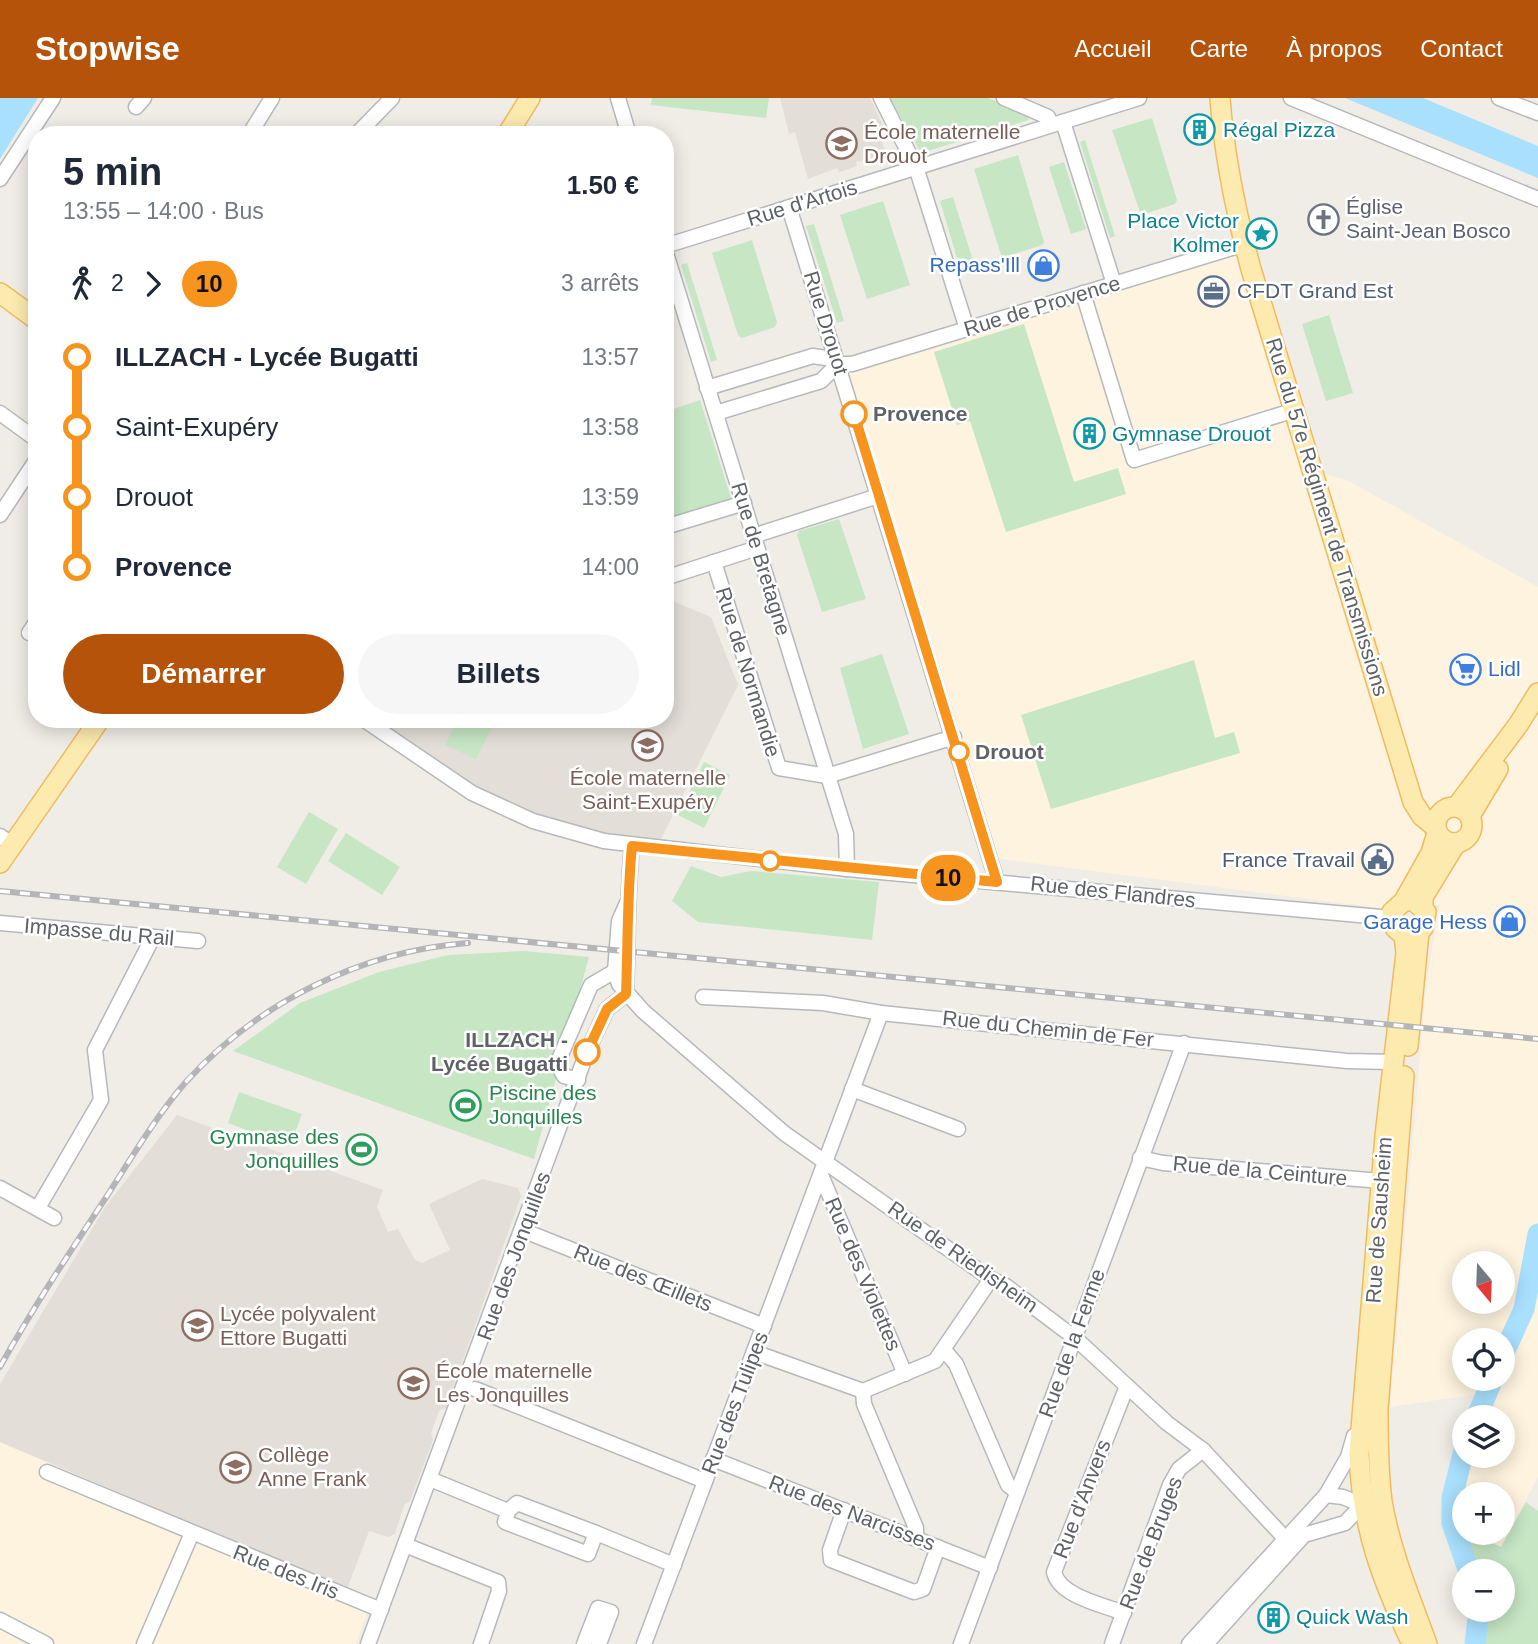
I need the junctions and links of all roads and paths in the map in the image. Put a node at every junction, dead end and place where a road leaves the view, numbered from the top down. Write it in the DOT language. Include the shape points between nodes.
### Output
graph roads {
  1 [pos="53,98"];
  2 [pos="272,98"];
  3 [pos="392,98"];
  4 [pos="530,98"];
  5 [pos="618,98"];
  6 [pos="881,98"];
  7 [pos="1004,98"];
  8 [pos="1139,98"];
  9 [pos="1211,98"];
  10 [pos="1291,98"];
  11 [pos="1499,98"];
  12 [pos="1220,108"];
  13 [pos="1538,113"];
  14 [pos="1057,123"];
  15 [pos="35,126"];
  16 [pos="254,126"];
  17 [pos="365,126"];
  18 [pos="513,126"];
  19 [pos="626,126"];
  20 [pos="28,136"];
  21 [pos="916,167"];
  22 [pos="0,179"];
  23 [pos="1538,200"];
  24 [pos="789,207"];
  25 [pos="1245,244"];
  26 [pos="674,245"];
  27 [pos="674,278"];
  28 [pos="1114,284"];
  29 [pos="0,293"];
  30 [pos="1083,293"];
  31 [pos="28,313"];
  32 [pos="967,329"];
  33 [pos="838,364"];
  34 [pos="707,388"];
  35 [pos="1295,411"];
  36 [pos="0,413"];
  37 [pos="716,413"];
  38 [pos="28,433"];
  39 [pos="28,472"];
  40 [pos="878,496"];
  41 [pos="744,503"];
  42 [pos="0,515"];
  43 [pos="674,524"];
  44 [pos="755,542"];
  45 [pos="714,562"];
  46 [pos="674,575"];
  47 [pos="1538,693"];
  48 [pos="93,728"];
  49 [pos="376,728"];
  50 [pos="954,737"];
  51 [pos="827,776"];
  52 [pos="1448,819"];
  53 [pos="1456,843"];
  54 [pos="632,846"];
  55 [pos="3,849"];
  56 [pos="847,869"];
  57 [pos="997,882"];
  58 [pos="1404,901"];
  59 [pos="627,903"];
  60 [pos="1423,907"];
  61 [pos="1392,918"];
  62 [pos="0,923"];
  63 [pos="1411,933"];
  64 [pos="152,939"];
  65 [pos="198,942"];
  66 [pos="615,971"];
  67 [pos="626,994"];
  68 [pos="703,997"];
  69 [pos="881,1013"];
  70 [pos="1184,1043"];
  71 [pos="1399,1062"];
  72 [pos="578,1080"];
  73 [pos="852,1089"];
  74 [pos="958,1129"];
  75 [pos="1140,1158"];
  76 [pos="823,1169"];
  77 [pos="850,1179"];
  78 [pos="1389,1182"];
  79 [pos="0,1188"];
  80 [pos="832,1199"];
  81 [pos="811,1202"];
  82 [pos="38,1208"];
  83 [pos="54,1218"];
  84 [pos="522,1230"];
  85 [pos="991,1279"];
  86 [pos="764,1326"];
  87 [pos="1075,1338"];
  88 [pos="945,1351"];
  89 [pos="754,1352"];
  90 [pos="905,1374"];
  91 [pos="1127,1386"];
  92 [pos="475,1389"];
  93 [pos="863,1391"];
  94 [pos="1361,1412"];
  95 [pos="1203,1450"];
  96 [pos="713,1459"];
  97 [pos="47,1472"];
  98 [pos="430,1479"];
  99 [pos="705,1481"];
  100 [pos="1017,1492"];
  101 [pos="1326,1495"];
  102 [pos="1382,1501"];
  103 [pos="1362,1505"];
  104 [pos="844,1510"];
  105 [pos="508,1511"];
  106 [pos="596,1533"];
  107 [pos="192,1534"];
  108 [pos="916,1537"];
  109 [pos="1288,1542"];
  110 [pos="405,1545"];
  111 [pos="939,1547"];
  112 [pos="674,1565"];
  113 [pos="990,1569"];
  114 [pos="381,1610"];
  115 [pos="1124,1614"];
  116 [pos="0,1620"];
  117 [pos="46,1644"];
  118 [pos="144,1644"];
  119 [pos="369,1644"];
  120 [pos="481,1644"];
  121 [pos="584,1644"];
  122 [pos="599,1644"];
  123 [pos="643,1644"];
  124 [pos="961,1644"];
  125 [pos="1112,1644"];
  126 [pos="1189,1644"];
  127 [pos="1206,1644"];
  128 [pos="1412,1644"];
  129 [pos="1427,1644"];
  1 -- 15 [label="street"];
  2 -- 16 [label="street"];
  3 -- 17 [label="street"];
  4 -- 18 [label="main road"];
  5 -- 19 [label="street"];
  6 -- 21 [label="street"];
  7 -- 14 [label="street"];
  8 -- 14 [label="street, Rue d'Artois"];
  9 -- 12 [label="main road"];
  10 -- 23 [label="street"];
  11 -- 13 [label="street"];
  12 -- 25 [label="main road"];
  14 -- 21 [label="street, Rue d'Artois"];
  14 -- 28 [label="street"];
  20 -- 22 [label="street"];
  21 -- 24 [label="street, Rue d'Artois"];
  21 -- 32 [label="street"];
  24 -- 26 [label="street, Rue d'Artois"];
  24 -- 33 [label="street, Rue Drouot"];
  25 -- 28 [label="street, Rue de Provence"];
  25 -- 35 [label="main road, Rue du 57e Régiment de Transmissions"];
  27 -- 34 [label="street, Rue de Bretagne"];
  28 -- 30 [label="street, Rue de Provence"];
  29 -- 31 [label="main road"];
  30 -- 32 [label="street, Rue de Provence"];
  30 -- 35 [label="street" via="1134,460"];
  32 -- 33 [label="street, Rue de Provence" via="852,364"];
  33 -- 34 [label="street, Rue de Provence" via="813,356"];
  33 -- 37 [label="street, Rue de Provence" via="821,381"];
  33 -- 40 [label="street, Rue Drouot"];
  34 -- 37 [label="street, Rue de Bretagne"];
  35 -- 52 [label="main road, Rue du 57e Régiment de Transmissions" via="1417,809"];
  36 -- 38 [label="street"];
  37 -- 41 [label="street, Rue de Bretagne"];
  39 -- 42 [label="street"];
  40 -- 44 [label="street"];
  40 -- 50 [label="street, Rue Drouot"];
  41 -- 43 [label="street"];
  41 -- 44 [label="street, Rue de Bretagne"];
  44 -- 45 [label="street"];
  44 -- 51 [label="street, Rue de Bretagne"];
  45 -- 46 [label="street"];
  45 -- 51 [label="street, Rue de Normandie" via="777,766"];
  47 -- 52 [label="main road" via="1503,762"];
  48 -- 55 [label="main road"];
  49 -- 54 [label="street, Rue des Flandres" via="490,802 558,830"];
  50 -- 51 [label="street, Rue de Normandie"];
  50 -- 57 [label="street, Rue Drouot"];
  51 -- 56 [label="street, Rue de Bretagne" via="846,834"];
  52 -- 53 [label="main road" via="1445,841"];
  52 -- 53 [label="main road" via="1470,833"];
  52 -- 58 [label="main road"];
  53 -- 60 [label="main road" via="1423,897"];
  54 -- 56 [label="street, Rue des Flandres"];
  54 -- 59 [label="street"];
  56 -- 57 [label="street, Rue des Flandres"];
  57 -- 61 [label="street, Rue des Flandres"];
  58 -- 60 [label="main road"];
  58 -- 61 [label="main road"];
  59 -- 66 [label="street" via="619,921"];
  59 -- 67 [label="street"];
  60 -- 63 [label="main road" via="1427,918"];
  61 -- 63 [label="main road" via="1395,928"];
  62 -- 64 [label="street, Impasse du Rail"];
  63 -- 71 [label="main road, Rue de Sausheim"];
  64 -- 65 [label="street, Impasse du Rail"];
  64 -- 82 [label="street" via="95,1051 101,1100"];
  66 -- 67 [label="street, Rue de Riedisheim"];
  66 -- 72 [label="street" via="591,985 561,1050 557,1065 564,1076"];
  67 -- 72 [label="street, Rue des Jonquilles" via="602,1017"];
  67 -- 76 [label="street, Rue de Riedisheim"];
  68 -- 69 [label="street, Rue du Chemin de Fer" via="823,1003"];
  69 -- 70 [label="street, Rue du Chemin de Fer"];
  69 -- 73 [label="street, Rue des Tulipes"];
  70 -- 71 [label="street, Rue du Chemin de Fer" via="1347,1061"];
  70 -- 75 [label="street, Rue de la Ferme"];
  71 -- 78 [label="main road, Rue de Sausheim"];
  72 -- 84 [label="street, Rue des Jonquilles"];
  73 -- 74 [label="street"];
  73 -- 76 [label="street, Rue des Tulipes"];
  75 -- 78 [label="street, Rue de la Ceinture"];
  75 -- 87 [label="street, Rue de la Ferme"];
  76 -- 77 [label="street, Rue de Riedisheim"];
  76 -- 80 [label="street, Rue des Violettes"];
  76 -- 81 [label="street, Rue des Tulipes"];
  77 -- 80 [label="street"];
  77 -- 85 [label="street, Rue de Riedisheim"];
  78 -- 94 [label="main road, Rue de Sausheim"];
  78 -- 102 [label="main road, Rue de Sausheim" via="1378,1409"];
  79 -- 82 [label="street"];
  80 -- 81 [label="street"];
  80 -- 90 [label="street, Rue des Violettes"];
  81 -- 86 [label="street, Rue des Tulipes"];
  82 -- 83 [label="street"];
  84 -- 86 [label="street, Rue des Œillets"];
  84 -- 98 [label="street, Rue des Jonquilles"];
  85 -- 87 [label="street, Rue de Riedisheim"];
  85 -- 88 [label="street"];
  86 -- 89 [label="street, Rue des Tulipes"];
  87 -- 91 [label="street, Rue de Riedisheim"];
  87 -- 100 [label="street, Rue de la Ferme"];
  88 -- 90 [label="street" via="935,1361"];
  88 -- 100 [label="street" via="956,1364 1007,1485"];
  89 -- 93 [label="street"];
  89 -- 96 [label="street, Rue des Tulipes"];
  90 -- 93 [label="street"];
  91 -- 95 [label="street, Rue de Riedisheim"];
  91 -- 115 [label="street, Rue d'Anvers" via="1054,1572 1063,1589"];
  92 -- 99 [label="street"];
  93 -- 108 [label="street"];
  94 -- 101 [label="street" via="1348,1457"];
  94 -- 103 [label="main road, Rue de Sausheim"];
  95 -- 109 [label="street, Rue de Riedisheim"];
  95 -- 115 [label="street, Rue de Bruges" via="1179,1469 1170,1485"];
  96 -- 99 [label="street, Rue des Tulipes"];
  96 -- 104 [label="street, Rue des Narcisses"];
  97 -- 107 [label="street, Rue des Iris"];
  98 -- 105 [label="street"];
  98 -- 110 [label="street, Rue des Jonquilles"];
  99 -- 112 [label="street, Rue des Tulipes"];
  100 -- 113 [label="street, Rue de la Ferme"];
  101 -- 103 [label="street"];
  101 -- 109 [label="street"];
  102 -- 103 [label="street"];
  102 -- 129 [label="main road, Rue de Sausheim"];
  103 -- 109 [label="street" via="1345,1523 1315,1529"];
  103 -- 128 [label="main road, Rue de Sausheim" via="1370,1542"];
  104 -- 108 [label="street, Rue des Narcisses"];
  104 -- 111 [label="street" via="831,1560 914,1592 922,1589"];
  105 -- 106 [label="street" via="517,1503"];
  105 -- 106 [label="street" via="505,1522 588,1554"];
  106 -- 112 [label="street"];
  107 -- 114 [label="street, Rue des Iris"];
  107 -- 118 [label="street"];
  108 -- 111 [label="street, Rue des Narcisses"];
  109 -- 126 [label="street"];
  109 -- 127 [label="street"];
  110 -- 114 [label="street, Rue des Jonquilles"];
  110 -- 120 [label="street" via="498,1582"];
  111 -- 113 [label="street, Rue des Narcisses"];
  112 -- 123 [label="street, Rue des Tulipes"];
  113 -- 124 [label="street, Rue de la Ferme"];
  114 -- 119 [label="street, Rue des Jonquilles"];
  115 -- 125 [label="street, Rue de Bruges"];
  116 -- 117 [label="street"];
  121 -- 122 [label="street" via="598,1608 611,1612"];
}
